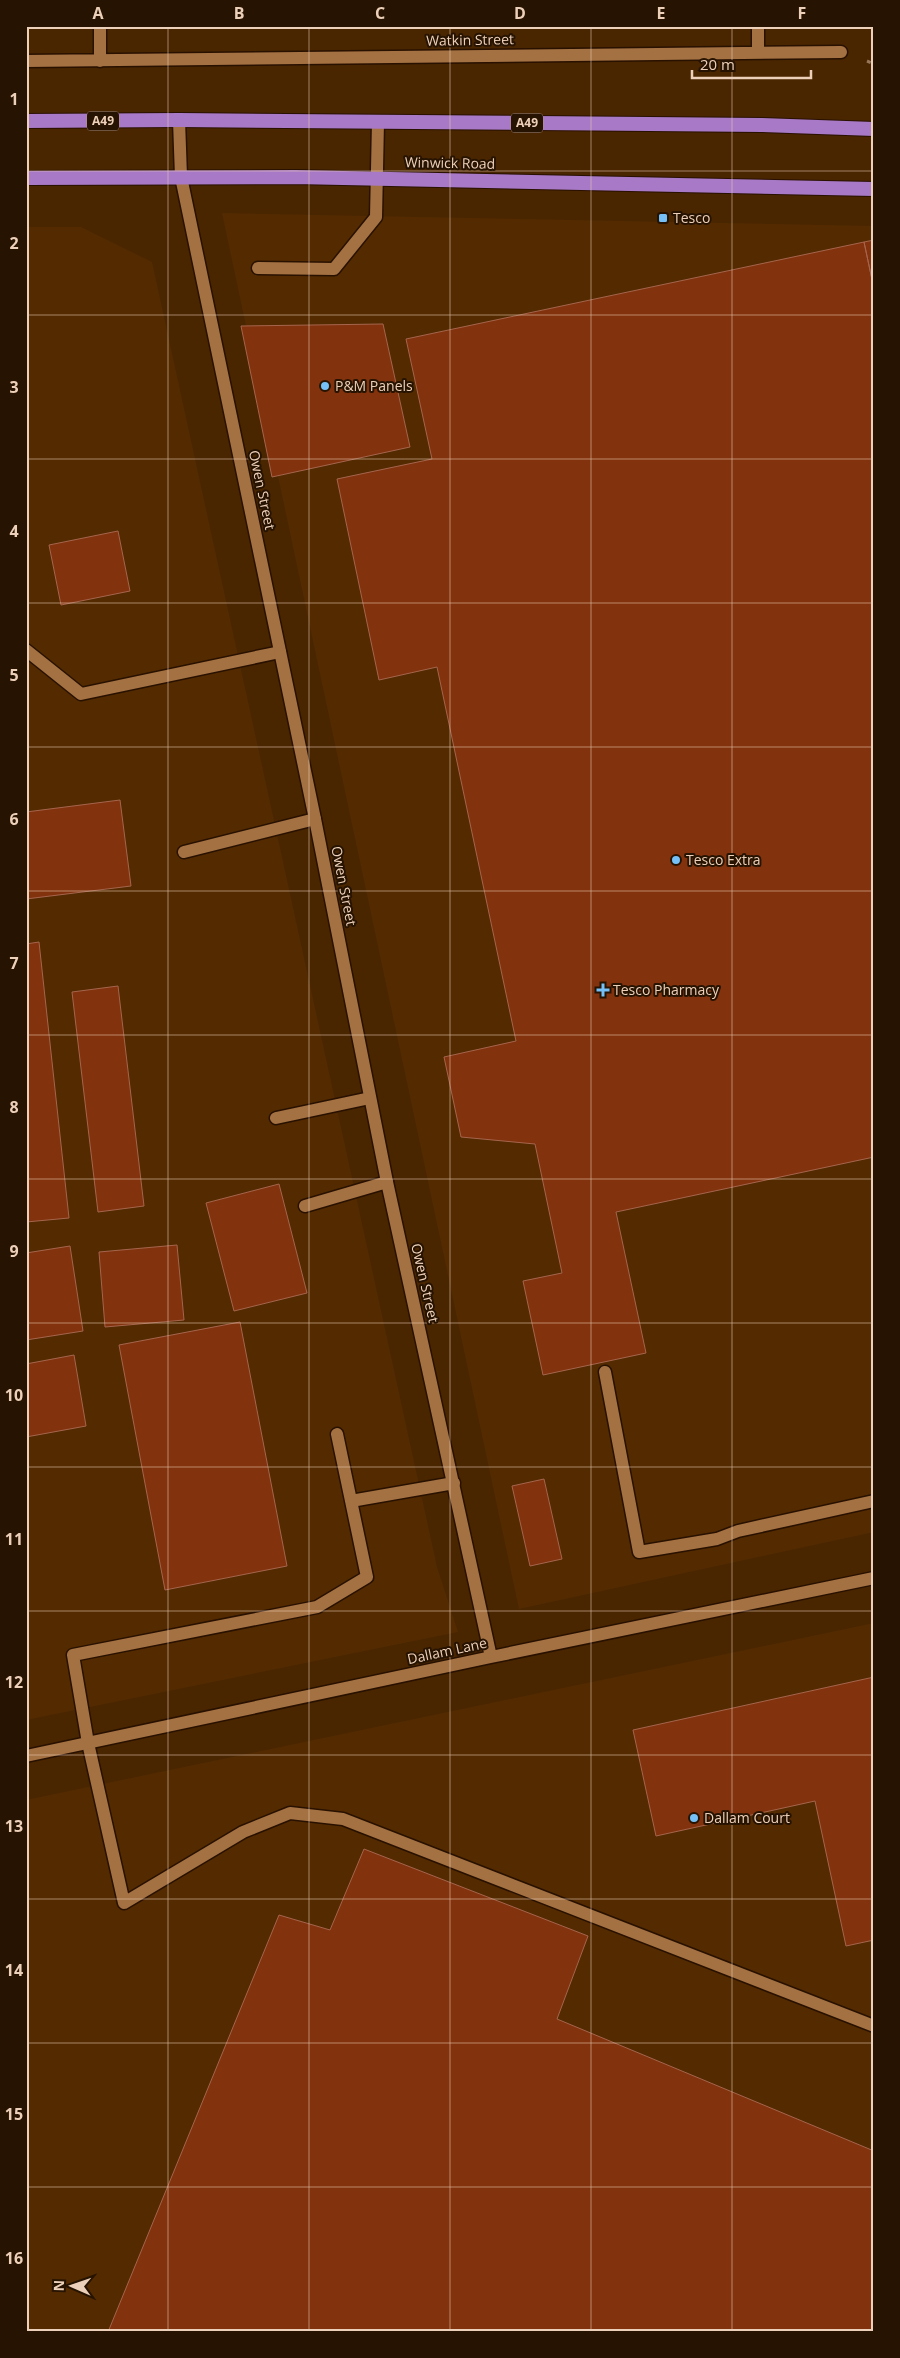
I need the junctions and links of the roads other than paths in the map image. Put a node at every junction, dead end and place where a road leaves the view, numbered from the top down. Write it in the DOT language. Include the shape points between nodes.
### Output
graph roads {
  1 [pos="100,26"];
  2 [pos="758,26"];
  3 [pos="758,52"];
  4 [pos="840,52"];
  5 [pos="26,61"];
  6 [pos="100,61"];
  7 [pos="179,120"];
  8 [pos="26,121"];
  9 [pos="378,122"];
  10 [pos="874,128"];
  11 [pos="181,177"];
  12 [pos="26,178"];
  13 [pos="378,178"];
  14 [pos="874,189"];
  15 [pos="258,268"];
  16 [pos="26,650"];
  17 [pos="280,652"];
  18 [pos="315,819"];
  19 [pos="184,852"];
  20 [pos="370,1098"];
  21 [pos="276,1118"];
  22 [pos="387,1182"];
  23 [pos="304,1206"];
  24 [pos="605,1372"];
  25 [pos="337,1434"];
  26 [pos="454,1483"];
  27 [pos="351,1501"];
  28 [pos="874,1501"];
  29 [pos="874,1578"];
  30 [pos="491,1657"];
  31 [pos="88,1743"];
  32 [pos="26,1756"];
  33 [pos="874,2026"];
  1 -- 6 [label="street"];
  2 -- 3 [label="street"];
  3 -- 4 [label="street, Watkin Street"];
  3 -- 6 [label="street, Watkin Street"];
  5 -- 6 [label="street, Watkin Street"];
  7 -- 8 [label="highway, A49"];
  7 -- 9 [label="highway, A49"];
  7 -- 11 [label="street, Owen Street"];
  9 -- 10 [label="highway, A49"];
  9 -- 13 [label="street"];
  11 -- 12 [label="highway, Winwick Road"];
  11 -- 13 [label="highway, Winwick Road"];
  11 -- 17 [label="street, Owen Street"];
  13 -- 14 [label="highway, Winwick Road"];
  13 -- 15 [label="street" via="376,217 334,270"];
  16 -- 17 [label="street" via="81,694"];
  17 -- 18 [label="street, Owen Street"];
  18 -- 19 [label="street"];
  18 -- 20 [label="street, Owen Street"];
  20 -- 21 [label="street"];
  20 -- 22 [label="street, Owen Street"];
  22 -- 23 [label="street"];
  22 -- 26 [label="street, Owen Street"];
  24 -- 28 [label="street" via="639,1552 717,1539 738,1531"];
  25 -- 27 [label="street"];
  26 -- 27 [label="street"];
  26 -- 30 [label="street, Owen Street"];
  27 -- 31 [label="street" via="366,1577 317,1607 73,1655"];
  29 -- 30 [label="street, Dallam Lane"];
  30 -- 31 [label="street, Dallam Lane"];
  31 -- 32 [label="street, Dallam Lane"];
  31 -- 33 [label="street" via="124,1903 243,1832 290,1813 344,1819"];
}
